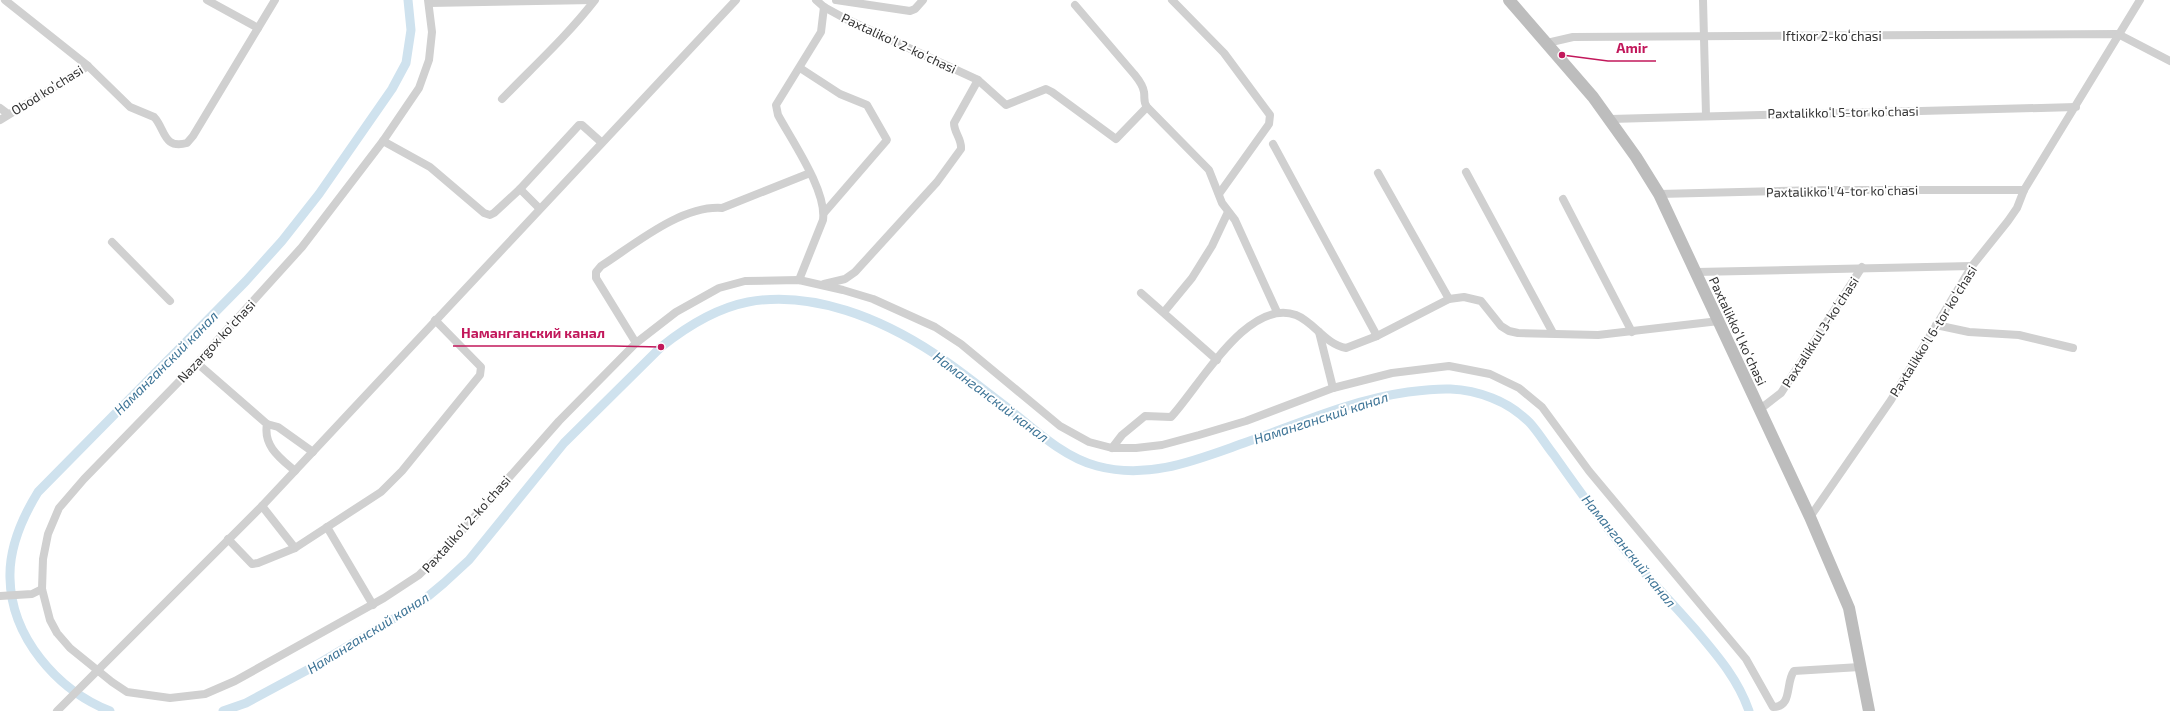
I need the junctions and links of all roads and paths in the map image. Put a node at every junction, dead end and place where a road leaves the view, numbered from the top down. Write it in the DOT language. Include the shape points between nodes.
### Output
graph roads {
  1 [pos="6,0"];
  2 [pos="207,0"];
  3 [pos="275,0"];
  4 [pos="594,0"];
  5 [pos="736,0"];
  6 [pos="816,0"];
  7 [pos="836,0"];
  8 [pos="923,0"];
  9 [pos="1172,0"];
  10 [pos="1509,0"];
  11 [pos="1703,0"];
  12 [pos="2140,0"];
  13 [pos="429,2"];
  14 [pos="1075,5"];
  15 [pos="824,7"];
  16 [pos="258,28"];
  17 [pos="2118,34"];
  18 [pos="1704,37"];
  19 [pos="1547,43"];
  20 [pos="2170,61"];
  21 [pos="88,66"];
  22 [pos="800,68"];
  23 [pos="978,80"];
  24 [pos="502,99"];
  25 [pos="1147,107"];
  26 [pos="2076,107"];
  27 [pos="0,108"];
  28 [pos="8,114"];
  29 [pos="1706,115"];
  30 [pos="1610,119"];
  31 [pos="0,120"];
  32 [pos="383,141"];
  33 [pos="601,142"];
  34 [pos="1273,144"];
  35 [pos="1466,172"];
  36 [pos="810,173"];
  37 [pos="1378,173"];
  38 [pos="520,189"];
  39 [pos="2024,190"];
  40 [pos="1218,194"];
  41 [pos="1659,194"];
  42 [pos="1563,199"];
  43 [pos="539,208"];
  44 [pos="1228,212"];
  45 [pos="824,213"];
  46 [pos="112,242"];
  47 [pos="1972,266"];
  48 [pos="1862,267"];
  49 [pos="1696,272"];
  50 [pos="799,280"];
  51 [pos="821,285"];
  52 [pos="1141,293"];
  53 [pos="1449,299"];
  54 [pos="170,301"];
  55 [pos="1277,312"];
  56 [pos="1166,314"];
  57 [pos="435,320"];
  58 [pos="1719,321"];
  59 [pos="1936,325"];
  60 [pos="1319,331"];
  61 [pos="1632,332"];
  62 [pos="1553,333"];
  63 [pos="1376,336"];
  64 [pos="636,342"];
  65 [pos="2073,348"];
  66 [pos="1217,360"];
  67 [pos="197,363"];
  68 [pos="1334,388"];
  69 [pos="1759,410"];
  70 [pos="268,424"];
  71 [pos="1112,448"];
  72 [pos="314,452"];
  73 [pos="294,471"];
  74 [pos="262,506"];
  75 [pos="1810,517"];
  76 [pos="327,527"];
  77 [pos="228,539"];
  78 [pos="295,548"];
  79 [pos="42,589"];
  80 [pos="0,596"];
  81 [pos="373,604"];
  82 [pos="1860,667"];
  83 [pos="98,671"];
  84 [pos="57,711"];
  85 [pos="1869,711"];
  1 -- 21 [label="street, Obod koʻchasi"];
  2 -- 16 [label="street"];
  3 -- 16 [label="street"];
  4 -- 13 [label="street"];
  4 -- 24 [label="street" via="574,26"];
  5 -- 33 [label="street"];
  6 -- 15 [label="street"];
  7 -- 8 [label="street" via="910,10 916,9"];
  9 -- 40 [label="street" via="1224,53 1270,115 1269,124"];
  10 -- 19 [label="street, Paxtalikkoʻl koʻchasi"];
  11 -- 18 [label="street"];
  12 -- 17 [label="street, Paxtalikkoʻl 6-tor koʻchasi"];
  13 -- 32 [label="street, Nazargox koʻchasi" via="432,32 429,60 419,88"];
  14 -- 25 [label="street" via="1134,74 1141,84"];
  15 -- 22 [label="street, Paxtalikoʻl 2-koʻchasi" via="821,32"];
  15 -- 23 [label="street, Paxtalikoʻl 2-koʻchasi"];
  16 -- 21 [label="street" via="187,143 175,144 165,137 154,117 130,107"];
  17 -- 18 [label="street, Iftixor 2-koʻchasi"];
  17 -- 20 [label="street"];
  17 -- 26 [label="street, Paxtalikkoʻl 6-tor koʻchasi"];
  18 -- 19 [label="street, Iftixor 2-koʻchasi" via="1573,37"];
  18 -- 29 [label="street"];
  19 -- 30 [label="street, Paxtalikkoʻl koʻchasi"];
  21 -- 28 [label="street, Obod koʻchasi"];
  22 -- 36 [label="street, Paxtalikoʻl 2-koʻchasi" via="776,106"];
  22 -- 45 [label="street" via="840,94 867,104 887,140"];
  23 -- 25 [label="street" via="1006,105 1046,89 1115,139"];
  23 -- 51 [label="street, Paxtalikoʻl 2-koʻchasi" via="954,123 962,142 961,149 937,182 855,272 846,279"];
  25 -- 40 [label="street" via="1209,170"];
  26 -- 29 [label="street, Paxtalikkoʻl 5-tor koʻchasi"];
  26 -- 39 [label="street, Paxtalikkoʻl 6-tor koʻchasi"];
  27 -- 28 [label="street"];
  28 -- 31 [label="street, Obod koʻchasi"];
  29 -- 30 [label="street, Paxtalikkoʻl 5-tor koʻchasi"];
  30 -- 41 [label="street, Paxtalikkoʻl koʻchasi"];
  32 -- 38 [label="street" via="430,167 484,214 494,213"];
  32 -- 67 [label="street, Nazargox koʻchasi" via="302,247"];
  33 -- 38 [label="street" via="582,125 578,125"];
  33 -- 43 [label="street"];
  34 -- 63 [label="street"];
  35 -- 62 [label="street"];
  36 -- 45 [label="street, Paxtalikoʻl 2-koʻchasi"];
  36 -- 64 [label="street" via="722,208 676,218 601,266 596,272 596,278"];
  37 -- 53 [label="street"];
  38 -- 43 [label="street"];
  39 -- 41 [label="street, Paxtalikkoʻl 4-tor koʻchasi" via="1823,190"];
  39 -- 47 [label="street, Paxtalikkoʻl 6-tor koʻchasi" via="2017,208"];
  40 -- 44 [label="street"];
  41 -- 49 [label="street, Paxtalikkoʻl koʻchasi"];
  42 -- 61 [label="street"];
  43 -- 57 [label="street"];
  44 -- 55 [label="street" via="1235,220"];
  44 -- 56 [label="street" via="1212,246"];
  45 -- 50 [label="street"];
  46 -- 54 [label="street"];
  47 -- 48 [label="street, Paxtalikkul 3-koʻchasi"];
  47 -- 59 [label="street, Paxtalikkoʻl 6-tor koʻchasi"];
  48 -- 49 [label="street, Paxtalikkul 3-koʻchasi"];
  48 -- 69 [label="street, Paxtalikkul 3-koʻchasi" via="1781,393"];
  49 -- 58 [label="street, Paxtalikkoʻl koʻchasi"];
  50 -- 51 [label="street, Paxtalikoʻl 2-koʻchasi"];
  50 -- 64 [label="street, Paxtalikoʻl 2-koʻchasi" via="746,281 719,288 676,312"];
  51 -- 71 [label="street" via="873,299 935,327 961,344 1060,426 1089,442"];
  52 -- 56 [label="street"];
  53 -- 62 [label="street" via="1464,297 1481,301 1501,326 1518,334"];
  53 -- 63 [label="street"];
  55 -- 60 [label="street" via="1294,315"];
  55 -- 66 [label="street" via="1264,316 1240,332"];
  56 -- 66 [label="street"];
  57 -- 72 [label="street"];
  57 -- 76 [label="street" via="481,367 480,375 381,492"];
  58 -- 61 [label="street"];
  58 -- 69 [label="street, Paxtalikkoʻl koʻchasi"];
  59 -- 65 [label="street" via="1969,332 2019,336"];
  59 -- 75 [label="street, Paxtalikkoʻl 6-tor koʻchasi" via="1891,400"];
  60 -- 63 [label="street" via="1334,344 1346,348"];
  60 -- 68 [label="street"];
  61 -- 62 [label="street" via="1598,335"];
  64 -- 81 [label="street, Paxtalikoʻl 2-koʻchasi" via="559,421 452,542 419,575"];
  66 -- 71 [label="street" via="1171,417 1145,416 1122,435"];
  67 -- 70 [label="street"];
  67 -- 79 [label="street, Nazargox koʻchasi" via="59,508 48,534 43,559"];
  68 -- 71 [label="street" via="1246,421 1199,435 1162,445"];
  68 -- 82 [label="street" via="1392,373 1449,366 1490,374 1519,388 1542,407 1599,483 1743,655 1755,673 1770,705 1779,707 1784,702 1794,671"];
  69 -- 75 [label="street, Paxtalikkoʻl koʻchasi"];
  70 -- 72 [label="street" via="275,425"];
  70 -- 73 [label="street" via="268,444"];
  72 -- 73 [label="street"];
  73 -- 74 [label="street"];
  74 -- 77 [label="street"];
  74 -- 78 [label="street"];
  75 -- 82 [label="street, Paxtalikkoʻl koʻchasi" via="1849,608"];
  76 -- 78 [label="street"];
  76 -- 81 [label="street"];
  77 -- 78 [label="street" via="252,564"];
  77 -- 83 [label="street"];
  79 -- 80 [label="street" via="32,594"];
  79 -- 83 [label="street, Nazargox koʻchasi" via="50,620 57,633 70,648"];
  81 -- 83 [label="street, Paxtalikoʻl 2-koʻchasi" via="235,681 205,694 170,698 127,692"];
  82 -- 85 [label="street, Paxtalikkoʻl koʻchasi"];
  83 -- 84 [label="street"];
}
